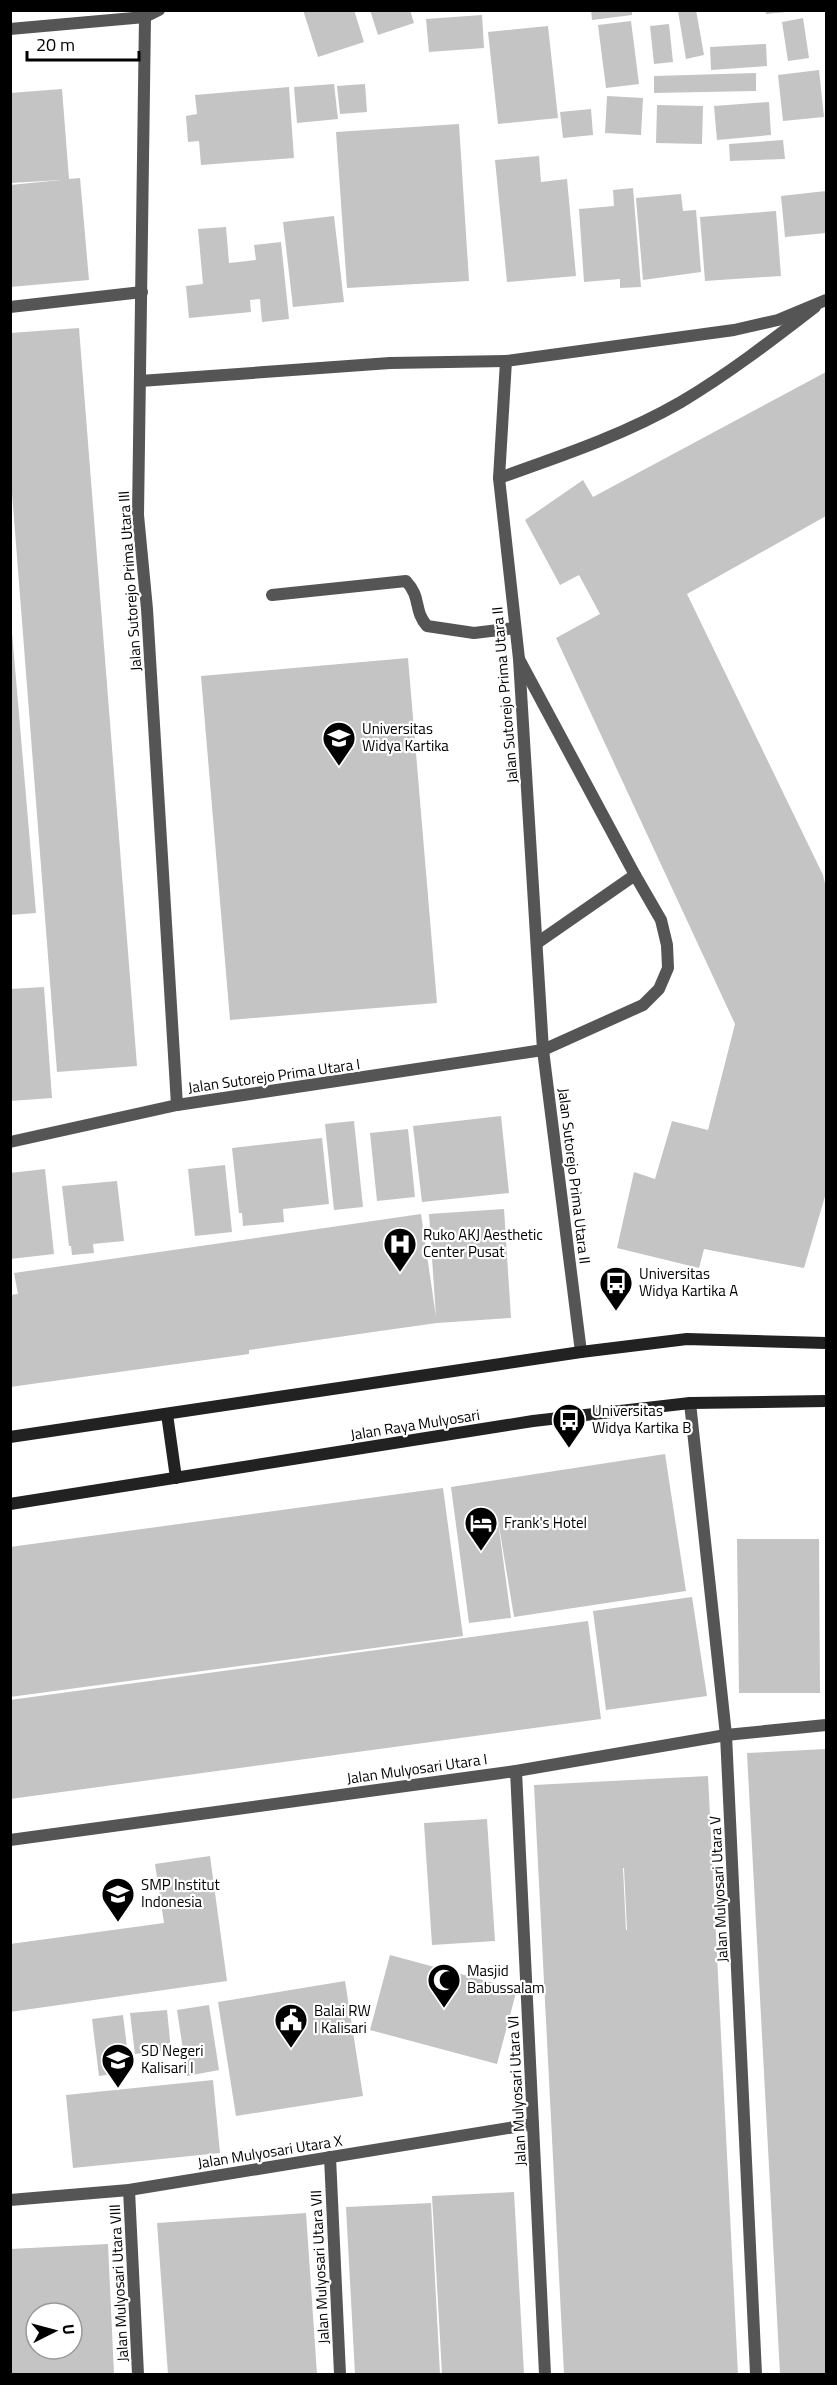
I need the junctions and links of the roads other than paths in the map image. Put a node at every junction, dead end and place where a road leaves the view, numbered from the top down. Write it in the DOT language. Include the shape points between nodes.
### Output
graph roads {
  1 [pos="159,10"];
  2 [pos="145,17"];
  3 [pos="10,29"];
  4 [pos="142,292"];
  5 [pos="824,301"];
  6 [pos="10,307"];
  7 [pos="506,361"];
  8 [pos="140,381"];
  9 [pos="499,478"];
  10 [pos="272,595"];
  11 [pos="515,628"];
  12 [pos="519,658"];
  13 [pos="635,875"];
  14 [pos="537,943"];
  15 [pos="543,1050"];
  16 [pos="177,1105"];
  17 [pos="10,1142"];
  18 [pos="826,1342"];
  19 [pos="581,1352"];
  20 [pos="826,1401"];
  21 [pos="690,1403"];
  22 [pos="167,1414"];
  23 [pos="10,1437"];
  24 [pos="176,1478"];
  25 [pos="10,1504"];
  26 [pos="826,1725"];
  27 [pos="726,1735"];
  28 [pos="516,1771"];
  29 [pos="10,1840"];
  30 [pos="533,2124"];
  31 [pos="330,2157"];
  32 [pos="129,2190"];
  33 [pos="10,2200"];
  34 [pos="138,2374"];
  35 [pos="340,2374"];
  36 [pos="545,2374"];
  37 [pos="756,2374"];
  1 -- 2 [label="street"];
  2 -- 3 [label="street"];
  2 -- 4 [label="street, Jalan Sutorejo Prima Utara III"];
  4 -- 6 [label="street"];
  4 -- 8 [label="street, Jalan Sutorejo Prima Utara III"];
  5 -- 7 [label="street" via="778,320 734,330"];
  5 -- 9 [label="street" via="738,366 679,403 604,440"];
  7 -- 8 [label="street" via="390,363"];
  7 -- 9 [label="street, Jalan Sutorejo Prima Utara II"];
  8 -- 16 [label="street, Jalan Sutorejo Prima Utara III" via="138,514"];
  9 -- 11 [label="street, Jalan Sutorejo Prima Utara II"];
  10 -- 11 [label="street" via="406,582 416,592 420,618 427,626 474,633"];
  11 -- 12 [label="street, Jalan Sutorejo Prima Utara II"];
  12 -- 13 [label="street, Jalan Sutorejo Prima Utara I"];
  12 -- 14 [label="street, Jalan Sutorejo Prima Utara II"];
  13 -- 14 [label="street"];
  13 -- 15 [label="street, Jalan Sutorejo Prima Utara I" via="661,920 667,945 668,968 659,989 643,1005"];
  14 -- 15 [label="street, Jalan Sutorejo Prima Utara II"];
  15 -- 16 [label="street, Jalan Sutorejo Prima Utara I"];
  15 -- 19 [label="street, Jalan Sutorejo Prima Utara II"];
  16 -- 17 [label="street, Jalan Sutorejo Prima Utara I"];
  18 -- 19 [label="main road" via="687,1339"];
  19 -- 22 [label="main road"];
  20 -- 21 [label="main road, Jalan Raya Mulyosari"];
  21 -- 24 [label="main road, Jalan Raya Mulyosari" via="534,1421"];
  21 -- 27 [label="street, Jalan Mulyosari Utara V"];
  22 -- 23 [label="main road"];
  22 -- 24 [label="main road"];
  24 -- 25 [label="main road, Jalan Raya Mulyosari"];
  26 -- 27 [label="street, Jalan Mulyosari Utara I"];
  27 -- 28 [label="street, Jalan Mulyosari Utara I"];
  27 -- 37 [label="street, Jalan Mulyosari Utara V"];
  28 -- 29 [label="street, Jalan Mulyosari Utara I"];
  28 -- 30 [label="street, Jalan Mulyosari Utara VI"];
  30 -- 31 [label="street, Jalan Mulyosari Utara X"];
  30 -- 36 [label="street, Jalan Mulyosari Utara VI"];
  31 -- 32 [label="street, Jalan Mulyosari Utara X"];
  31 -- 35 [label="street, Jalan Mulyosari Utara VII"];
  32 -- 33 [label="street, Jalan Mulyosari Utara X"];
  32 -- 34 [label="street, Jalan Mulyosari Utara VIII"];
}
